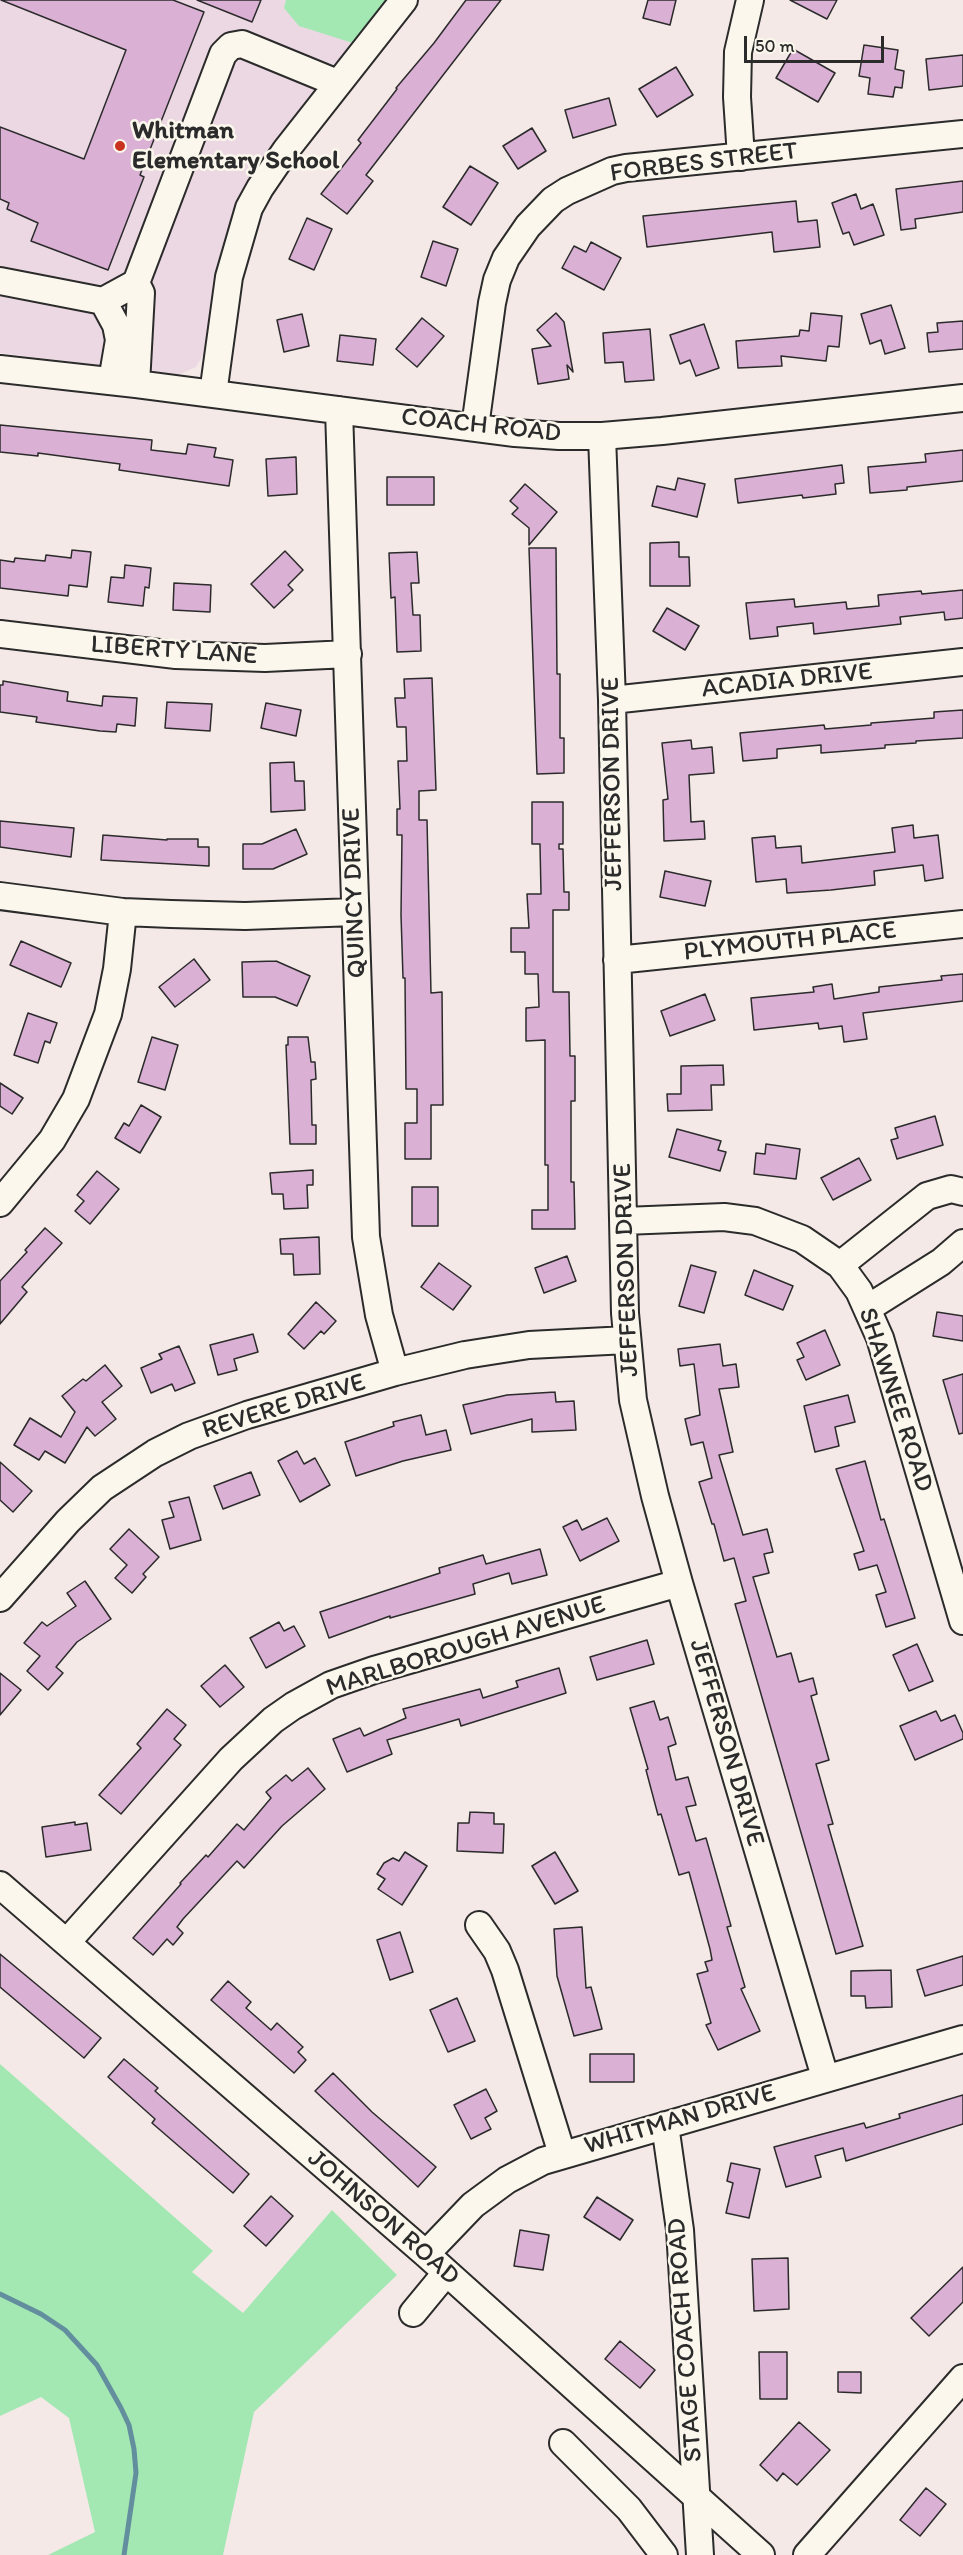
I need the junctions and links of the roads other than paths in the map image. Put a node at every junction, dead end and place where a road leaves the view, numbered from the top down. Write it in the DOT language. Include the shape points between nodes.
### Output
graph roads {
  1 [pos="404,0"];
  2 [pos="750,0"];
  3 [pos="337,83"];
  4 [pos="963,134"];
  5 [pos="741,157"];
  6 [pos="0,281"];
  7 [pos="136,283"];
  8 [pos="103,301"];
  9 [pos="0,369"];
  10 [pos="124,382"];
  11 [pos="213,394"];
  12 [pos="963,398"];
  13 [pos="339,410"];
  14 [pos="475,427"];
  15 [pos="602,436"];
  16 [pos="0,634"];
  17 [pos="348,654"];
  18 [pos="963,662"];
  19 [pos="612,700"];
  20 [pos="0,896"];
  21 [pos="123,912"];
  22 [pos="355,912"];
  23 [pos="963,924"];
  24 [pos="616,960"];
  25 [pos="963,1192"];
  26 [pos="0,1203"];
  27 [pos="624,1221"];
  28 [pos="963,1243"];
  29 [pos="840,1265"];
  30 [pos="868,1308"];
  31 [pos="627,1340"];
  32 [pos="395,1372"];
  33 [pos="679,1583"];
  34 [pos="0,1598"];
  35 [pos="963,1621"];
  36 [pos="0,1885"];
  37 [pos="478,1925"];
  38 [pos="67,1942"];
  39 [pos="963,2039"];
  40 [pos="825,2078"];
  41 [pos="665,2125"];
  42 [pos="562,2154"];
  43 [pos="426,2254"];
  44 [pos="446,2273"];
  45 [pos="413,2313"];
  46 [pos="963,2378"];
  47 [pos="562,2443"];
  48 [pos="697,2499"];
  49 [pos="664,2555"];
  50 [pos="700,2555"];
  51 [pos="761,2555"];
  52 [pos="807,2555"];
  1 -- 3 [label="street"];
  2 -- 5 [label="street" via="738,52"];
  3 -- 7 [label="street" via="242,44 231,46 223,54"];
  3 -- 11 [label="street" via="272,170 249,208 230,277"];
  4 -- 5 [label="street, FORBES STREET"];
  5 -- 14 [label="street, FORBES STREET" via="612,171 567,191 540,212 512,249 497,280"];
  6 -- 8 [label="street"];
  7 -- 8 [label="street"];
  7 -- 10 [label="street" via="141,292"];
  8 -- 10 [label="street" via="117,325"];
  9 -- 10 [label="street, COACH ROAD"];
  10 -- 11 [label="street, COACH ROAD"];
  11 -- 13 [label="street, COACH ROAD"];
  12 -- 15 [label="street, COACH ROAD"];
  13 -- 14 [label="street, COACH ROAD"];
  13 -- 17 [label="street, QUINCY DRIVE"];
  14 -- 15 [label="street, COACH ROAD" via="537,435"];
  15 -- 19 [label="street, JEFFERSON DRIVE"];
  16 -- 17 [label="street, LIBERTY LANE" via="186,656"];
  17 -- 22 [label="street, QUINCY DRIVE"];
  18 -- 19 [label="street, ACADIA DRIVE"];
  19 -- 24 [label="street, JEFFERSON DRIVE"];
  20 -- 21 [label="street"];
  21 -- 22 [label="street" via="245,916"];
  21 -- 26 [label="street" via="108,1014 76,1099 52,1140"];
  22 -- 32 [label="street, QUINCY DRIVE" via="367,1247 379,1315"];
  23 -- 24 [label="street, PLYMOUTH PLACE"];
  24 -- 27 [label="street, JEFFERSON DRIVE"];
  25 -- 29 [label="street" via="951,1189 927,1196"];
  27 -- 29 [label="street, SHAWNEE ROAD" via="724,1217 754,1221 802,1239"];
  27 -- 31 [label="street, JEFFERSON DRIVE"];
  28 -- 30 [label="street" via="941,1262"];
  29 -- 30 [label="street, SHAWNEE ROAD"];
  30 -- 35 [label="street, SHAWNEE ROAD"];
  31 -- 32 [label="street, REVERE DRIVE" via="498,1349"];
  31 -- 33 [label="street, JEFFERSON DRIVE" via="643,1449"];
  32 -- 34 [label="street, REVERE DRIVE" via="217,1425 155,1453 87,1502"];
  33 -- 38 [label="street, MARLBOROUGH AVENUE" via="374,1670 331,1685 293,1706 237,1752"];
  33 -- 40 [label="street, JEFFERSON DRIVE"];
  36 -- 38 [label="street, JOHNSON ROAD"];
  37 -- 42 [label="street" via="505,1970"];
  38 -- 43 [label="street, JOHNSON ROAD"];
  39 -- 40 [label="street, WHITMAN DRIVE"];
  40 -- 41 [label="street, WHITMAN DRIVE"];
  41 -- 42 [label="street, WHITMAN DRIVE"];
  41 -- 48 [label="street, STAGE COACH ROAD" via="680,2230"];
  42 -- 43 [label="street, WHITMAN DRIVE" via="524,2170 491,2191"];
  43 -- 44 [label="street, JOHNSON ROAD"];
  44 -- 45 [label="street"];
  44 -- 48 [label="street, JOHNSON ROAD"];
  46 -- 52 [label="street"];
  47 -- 49 [label="street" via="629,2509"];
  48 -- 50 [label="street, STAGE COACH ROAD"];
  48 -- 51 [label="street, JOHNSON ROAD"];
}
